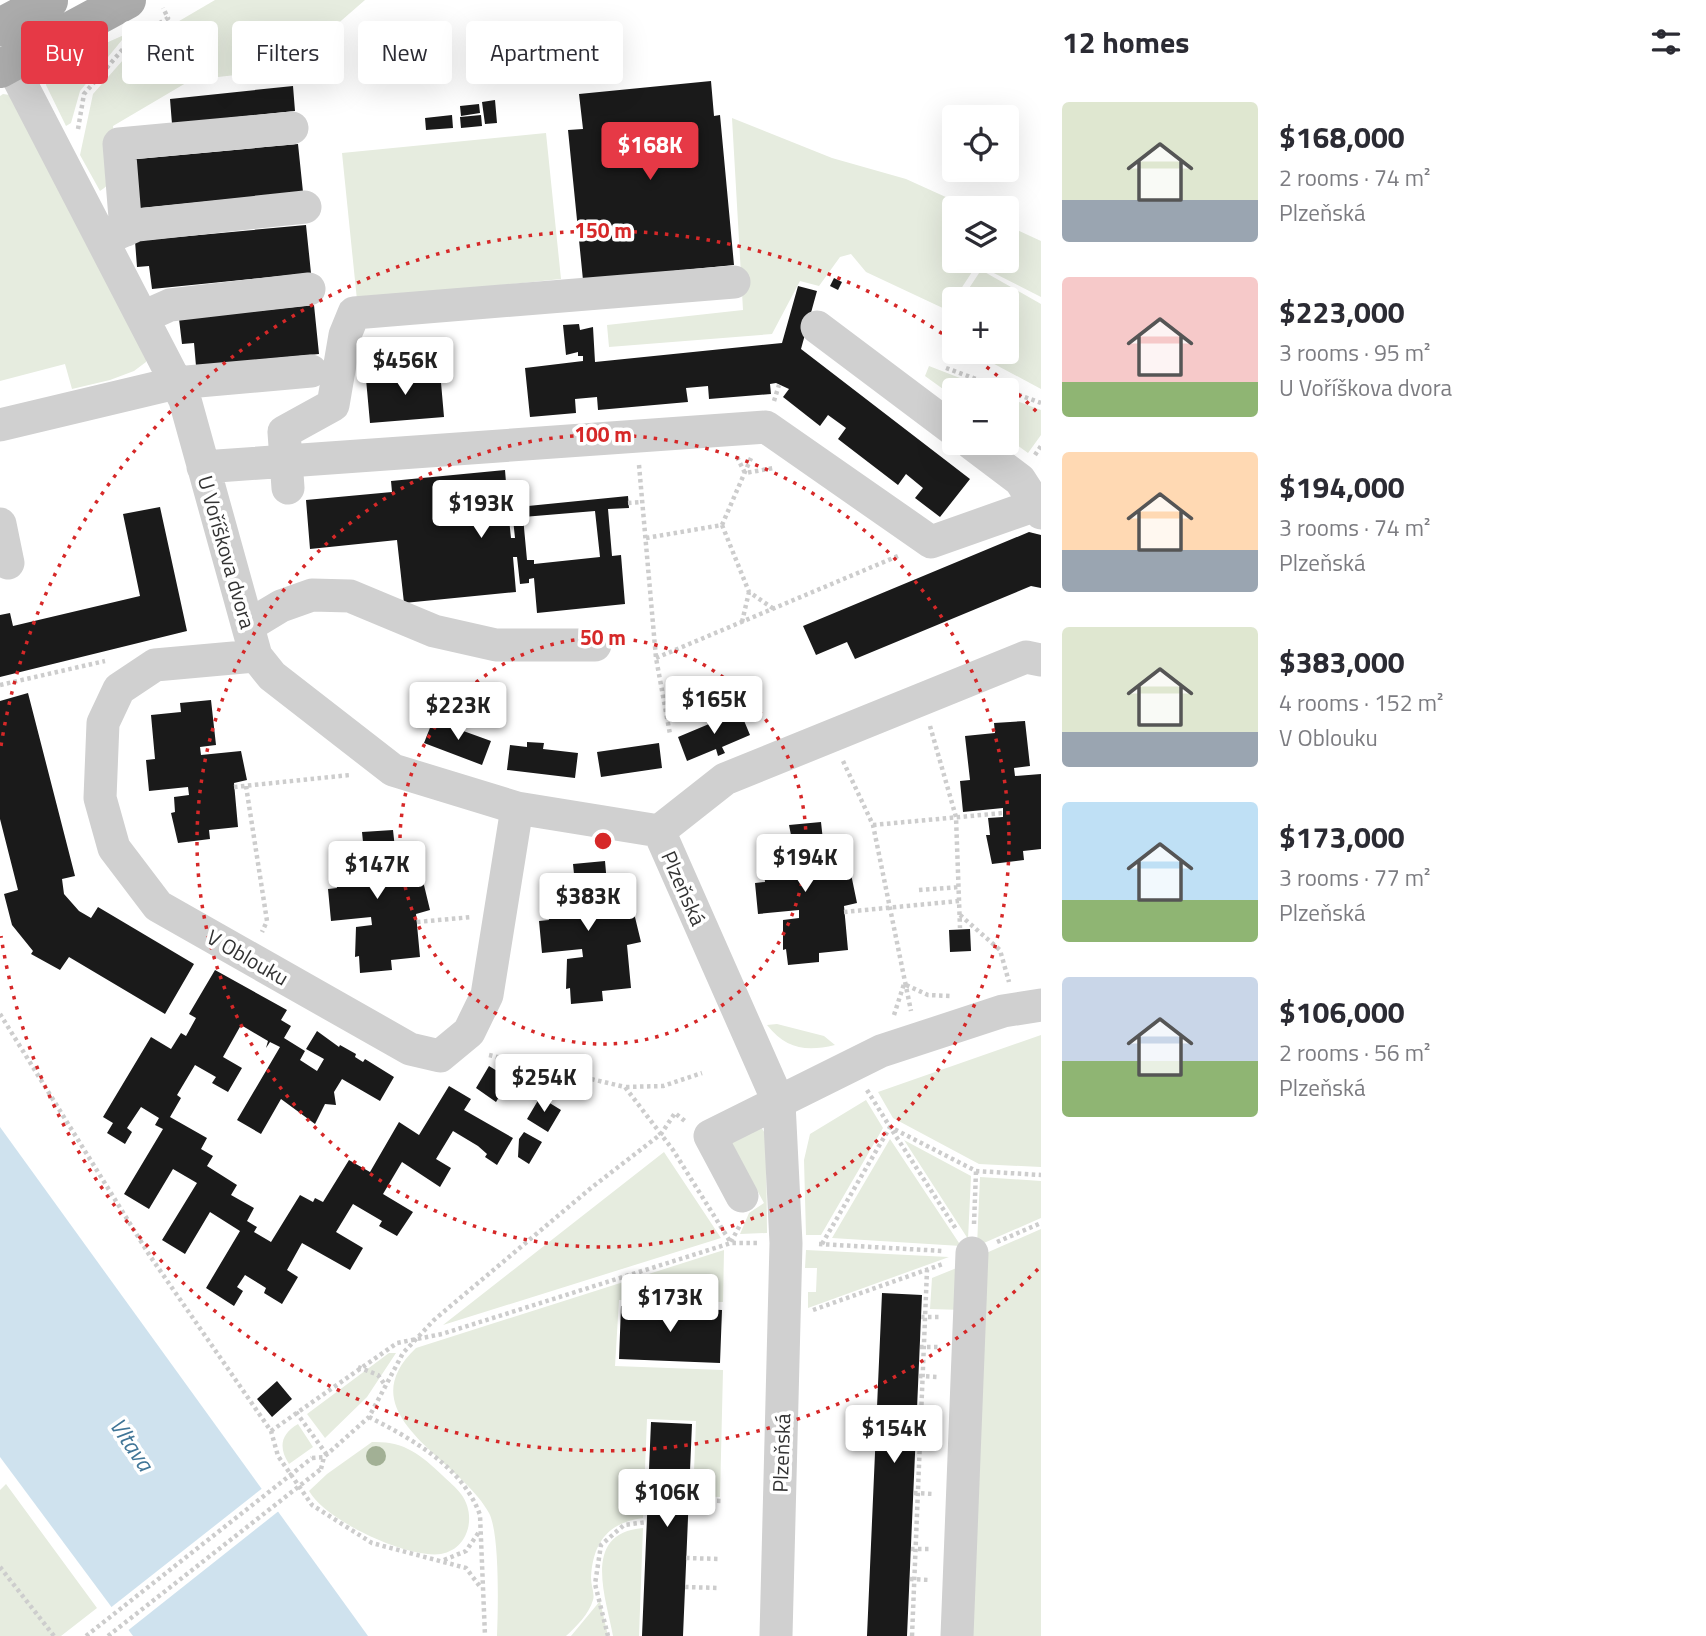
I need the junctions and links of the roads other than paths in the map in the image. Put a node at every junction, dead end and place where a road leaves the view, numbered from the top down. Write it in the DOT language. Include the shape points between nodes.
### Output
graph roads {
  1 [pos="145,4"];
  2 [pos="55,11"];
  3 [pos="0,27"];
  4 [pos="0,43"];
  5 [pos="0,69"];
  6 [pos="292,128"];
  7 [pos="305,207"];
  8 [pos="114,235"];
  9 [pos="734,282"];
  10 [pos="309,289"];
  11 [pos="143,317"];
  12 [pos="817,327"];
  13 [pos="311,370"];
  14 [pos="177,383"];
  15 [pos="942,421"];
  16 [pos="0,425"];
  17 [pos="987,455"];
  18 [pos="203,467"];
  19 [pos="287,475"];
  20 [pos="1039,509"];
  21 [pos="0,524"];
  22 [pos="8,563"];
  23 [pos="252,641"];
  24 [pos="595,645"];
  25 [pos="1041,660"];
  26 [pos="517,808"];
  27 [pos="659,831"];
  28 [pos="1027,1008"];
  29 [pos="779,1103"];
  30 [pos="741,1196"];
  31 [pos="972,1253"];
  32 [pos="776,1636"];
  33 [pos="957,1636"];
  1 -- 2 [label="main road"];
  2 -- 3 [label="main road, bridge"];
  2 -- 5 [label="main road, bridge"];
  4 -- 8 [label="street, U Voříškova dvora"];
  6 -- 8 [label="street" via="118,144"];
  7 -- 8 [label="street" via="137,225"];
  8 -- 11 [label="street, U Voříškova dvora"];
  9 -- 19 [label="street" via="354,313 345,335 333,405 284,432"];
  10 -- 11 [label="street" via="170,305"];
  11 -- 14 [label="street, U Voříškova dvora"];
  12 -- 15 [label="street"];
  13 -- 14 [label="street"];
  14 -- 16 [label="street"];
  14 -- 18 [label="street, U Voříškova dvora" via="186,400"];
  17 -- 20 [label="street" via="1020,480"];
  18 -- 19 [label="street"];
  18 -- 23 [label="street, U Voříškova dvora"];
  19 -- 20 [label="street" via="637,436 765,427 931,542"];
  21 -- 22 [label="street"];
  23 -- 24 [label="street" via="281,606 312,595 350,596 434,631 496,645"];
  23 -- 26 [label="street, U Voříškova dvora" via="272,677 393,770"];
  23 -- 26 [label="street, V Oblouku" via="155,665 119,689 103,723 100,798 114,848 158,906 410,1049 440,1056 469,1032 487,995"];
  25 -- 27 [label="street, Plzeňská" via="1026,657 724,779"];
  26 -- 27 [label="street, U Voříškova dvora"];
  27 -- 29 [label="street, Plzeňská"];
  28 -- 29 [label="street" via="881,1051"];
  29 -- 30 [label="street" via="710,1136"];
  29 -- 32 [label="street, Plzeňská" via="786,1243"];
  31 -- 33 [label="street"];
}
